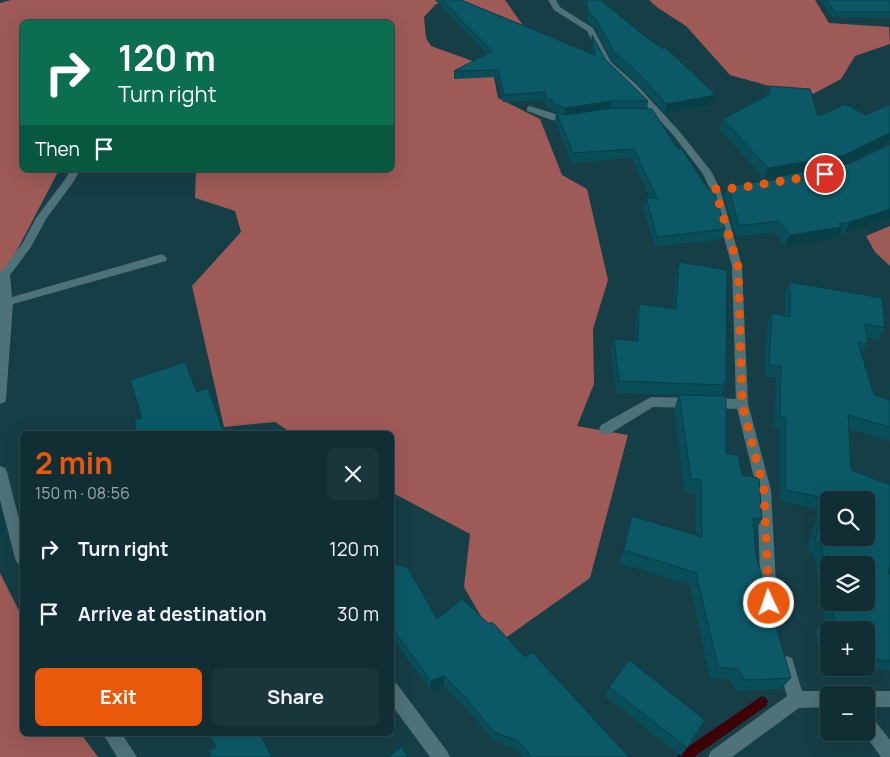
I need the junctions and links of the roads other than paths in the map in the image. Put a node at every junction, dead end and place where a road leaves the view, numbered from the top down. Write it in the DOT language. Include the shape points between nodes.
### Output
graph roads {
  1 [pos="552,0"];
  2 [pos="530,109"];
  3 [pos="583,117"];
  4 [pos="74,172"];
  5 [pos="162,258"];
  6 [pos="7,302"];
  7 [pos="0,399"];
  8 [pos="742,404"];
  9 [pos="606,429"];
  10 [pos="0,472"];
  11 [pos="20,550"];
  12 [pos="776,630"];
  13 [pos="781,647"];
  14 [pos="394,694"];
  15 [pos="820,699"];
  16 [pos="875,699"];
  17 [pos="890,699"];
  18 [pos="796,700"];
  19 [pos="875,735"];
  20 [pos="113,736"];
  21 [pos="890,754"];
  22 [pos="128,757"];
  23 [pos="441,757"];
  24 [pos="716,757"];
  1 -- 8 [label="street" via="557,8 590,30 608,63 633,86 652,114 677,134 719,189 738,266"];
  2 -- 3 [label="street" via="565,120"];
  4 -- 6 [label="street" via="4,275"];
  5 -- 6 [label="street"];
  6 -- 7 [label="street"];
  8 -- 9 [label="street" via="651,402"];
  8 -- 12 [label="street" via="764,490 769,603"];
  10 -- 11 [label="street"];
  13 -- 18 [label="street"];
  14 -- 23 [label="street"];
  15 -- 18 [label="street"];
  16 -- 17 [label="street"];
  18 -- 24 [label="street"];
  19 -- 21 [label="street"];
  20 -- 22 [label="street"];
}
